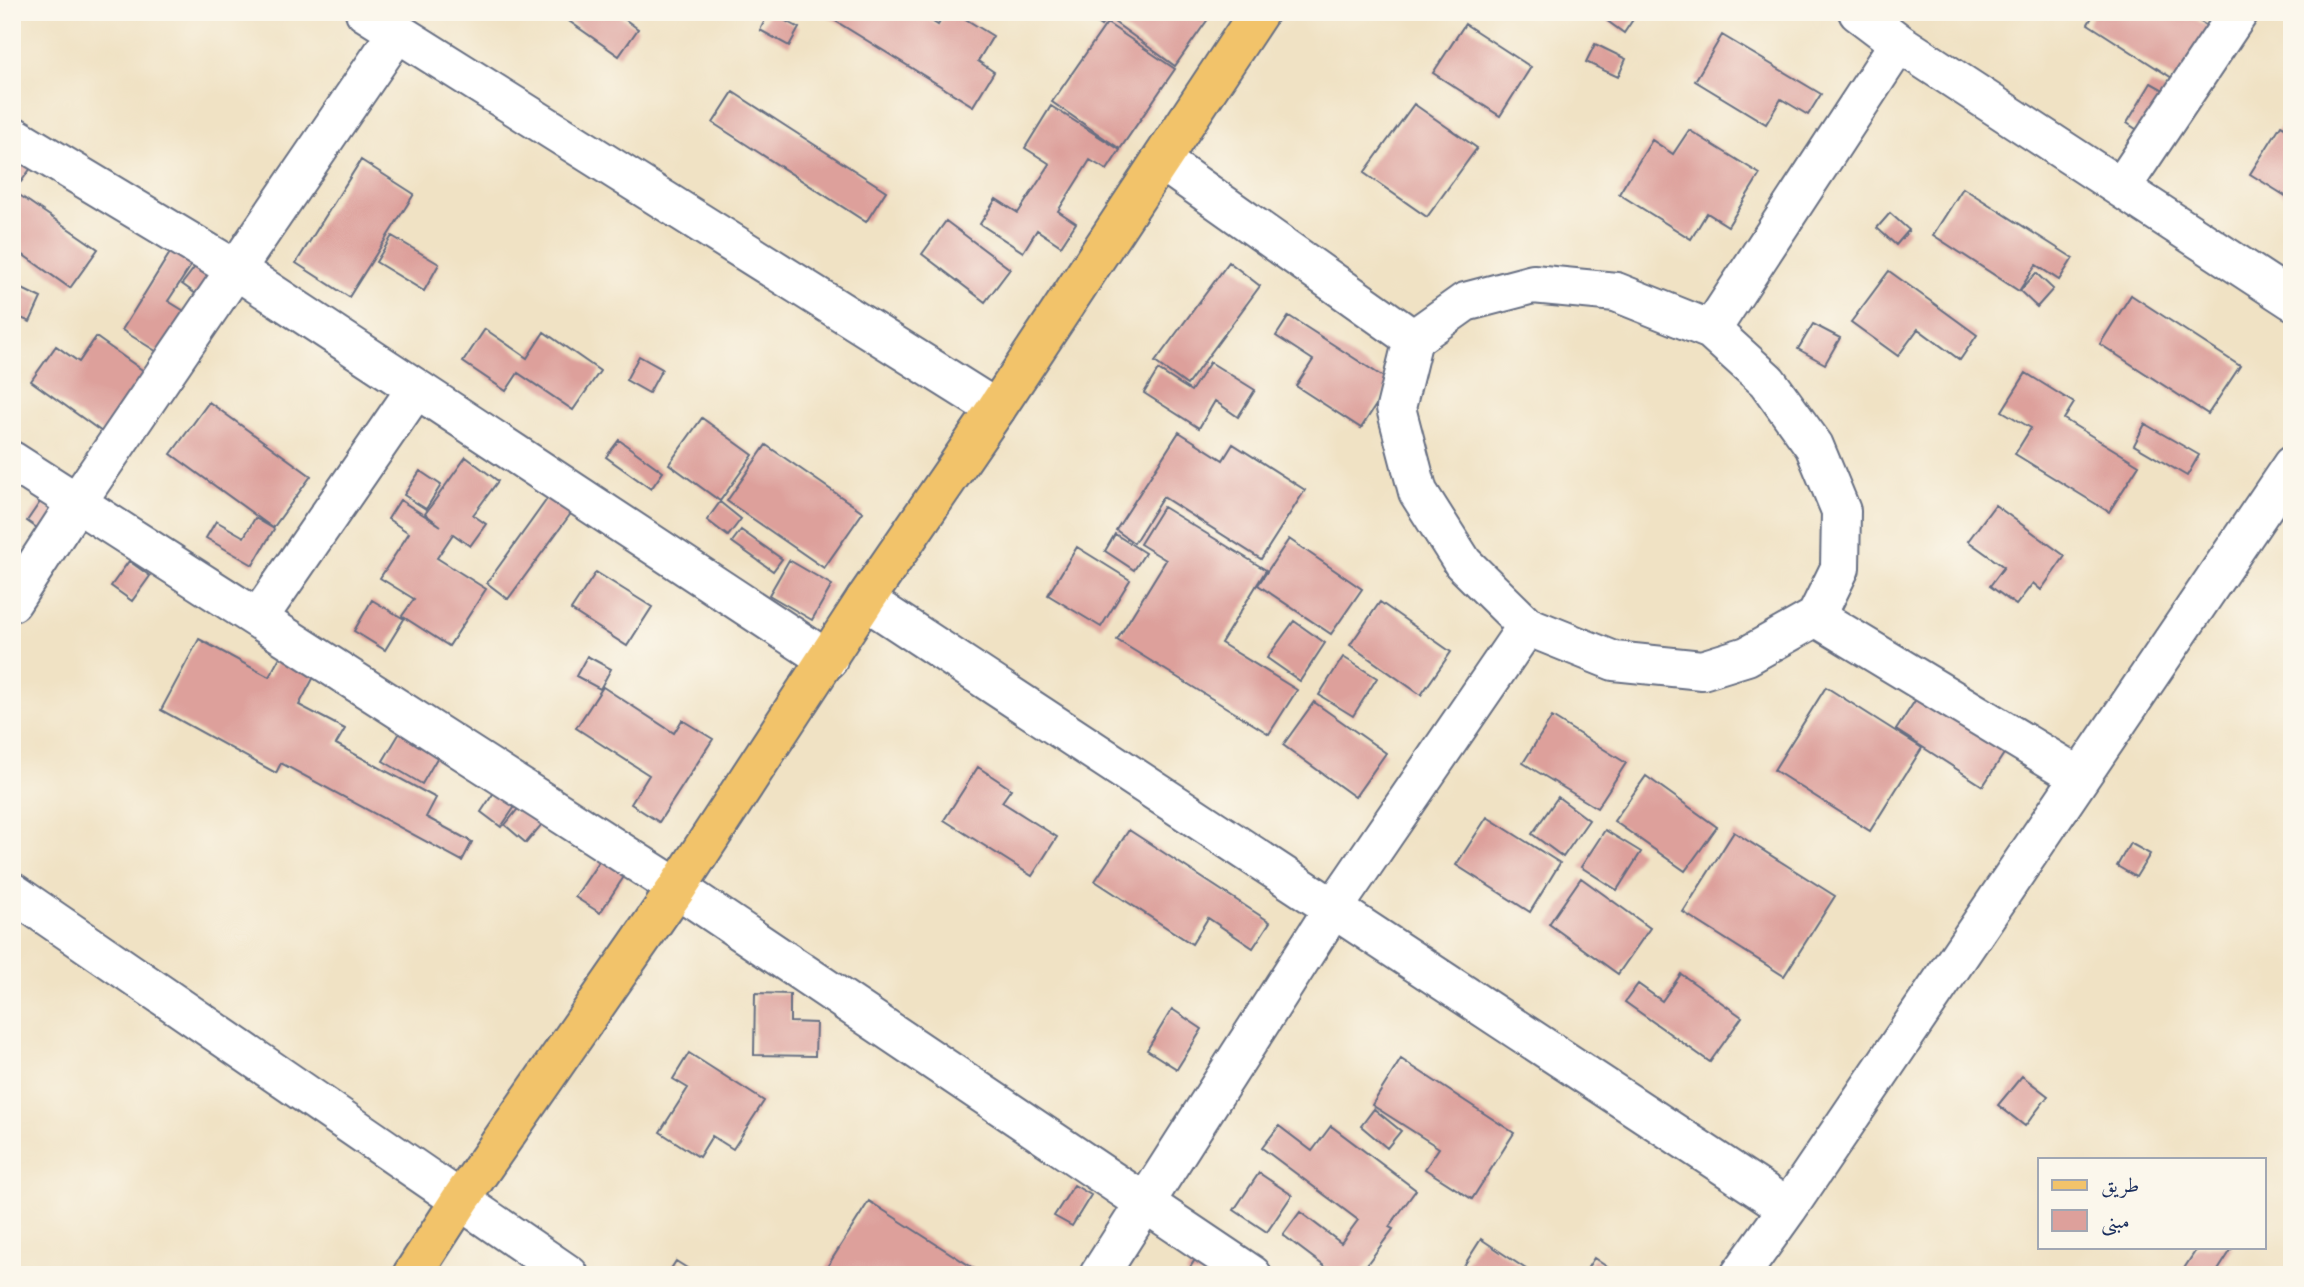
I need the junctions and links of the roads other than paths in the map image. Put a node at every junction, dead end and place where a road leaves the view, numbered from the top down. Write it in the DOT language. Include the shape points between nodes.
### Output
graph roads {
  1 [pos="365,12"];
  2 [pos="1259,12"];
  3 [pos="1858,12"];
  4 [pos="2239,12"];
  5 [pos="397,33"];
  6 [pos="1899,43"];
  7 [pos="12,135"];
  8 [pos="1162,161"];
  9 [pos="2122,188"];
  10 [pos="235,269"];
  11 [pos="2292,300"];
  12 [pos="1711,330"];
  13 [pos="1413,339"];
  14 [pos="416,389"];
  15 [pos="996,409"];
  16 [pos="12,461"];
  17 [pos="2292,465"];
  18 [pos="77,502"];
  19 [pos="865,600"];
  20 [pos="12,601"];
  21 [pos="259,617"];
  22 [pos="1816,617"];
  23 [pos="1527,626"];
  24 [pos="828,660"];
  25 [pos="2079,776"];
  26 [pos="677,888"];
  27 [pos="12,892"];
  28 [pos="1332,909"];
  29 [pos="461,1199"];
  30 [pos="1146,1204"];
  31 [pos="1788,1208"];
  32 [pos="412,1275"];
  33 [pos="569,1275"];
  34 [pos="1099,1275"];
  35 [pos="1252,1275"];
  36 [pos="1740,1275"];
  1 -- 5 [label="street"];
  2 -- 8 [label="main road"];
  3 -- 6 [label="street"];
  4 -- 9 [label="street"];
  5 -- 10 [label="street"];
  5 -- 15 [label="street"];
  6 -- 9 [label="street"];
  6 -- 12 [label="street"];
  7 -- 10 [label="street"];
  8 -- 13 [label="street"];
  8 -- 15 [label="main road"];
  9 -- 11 [label="street"];
  10 -- 14 [label="street"];
  10 -- 18 [label="street"];
  12 -- 13 [label="street" via="1616,292 1533,284 1465,302"];
  12 -- 22 [label="street" via="1767,381 1814,446 1841,511 1840,568"];
  13 -- 23 [label="street" via="1396,408 1418,492 1463,563"];
  14 -- 21 [label="street"];
  14 -- 24 [label="street"];
  15 -- 19 [label="main road"];
  16 -- 18 [label="street"];
  17 -- 25 [label="street"];
  18 -- 20 [label="street"];
  18 -- 21 [label="street"];
  19 -- 24 [label="main road"];
  19 -- 28 [label="street"];
  21 -- 26 [label="street"];
  22 -- 23 [label="street" via="1747,656 1702,670 1614,661"];
  22 -- 25 [label="street"];
  23 -- 28 [label="street"];
  24 -- 26 [label="main road"];
  25 -- 31 [label="street"];
  26 -- 29 [label="main road"];
  26 -- 30 [label="street"];
  27 -- 29 [label="street"];
  28 -- 30 [label="street"];
  28 -- 31 [label="street"];
  29 -- 32 [label="main road"];
  29 -- 33 [label="street"];
  30 -- 34 [label="street"];
  30 -- 35 [label="street"];
  31 -- 36 [label="street"];
}
